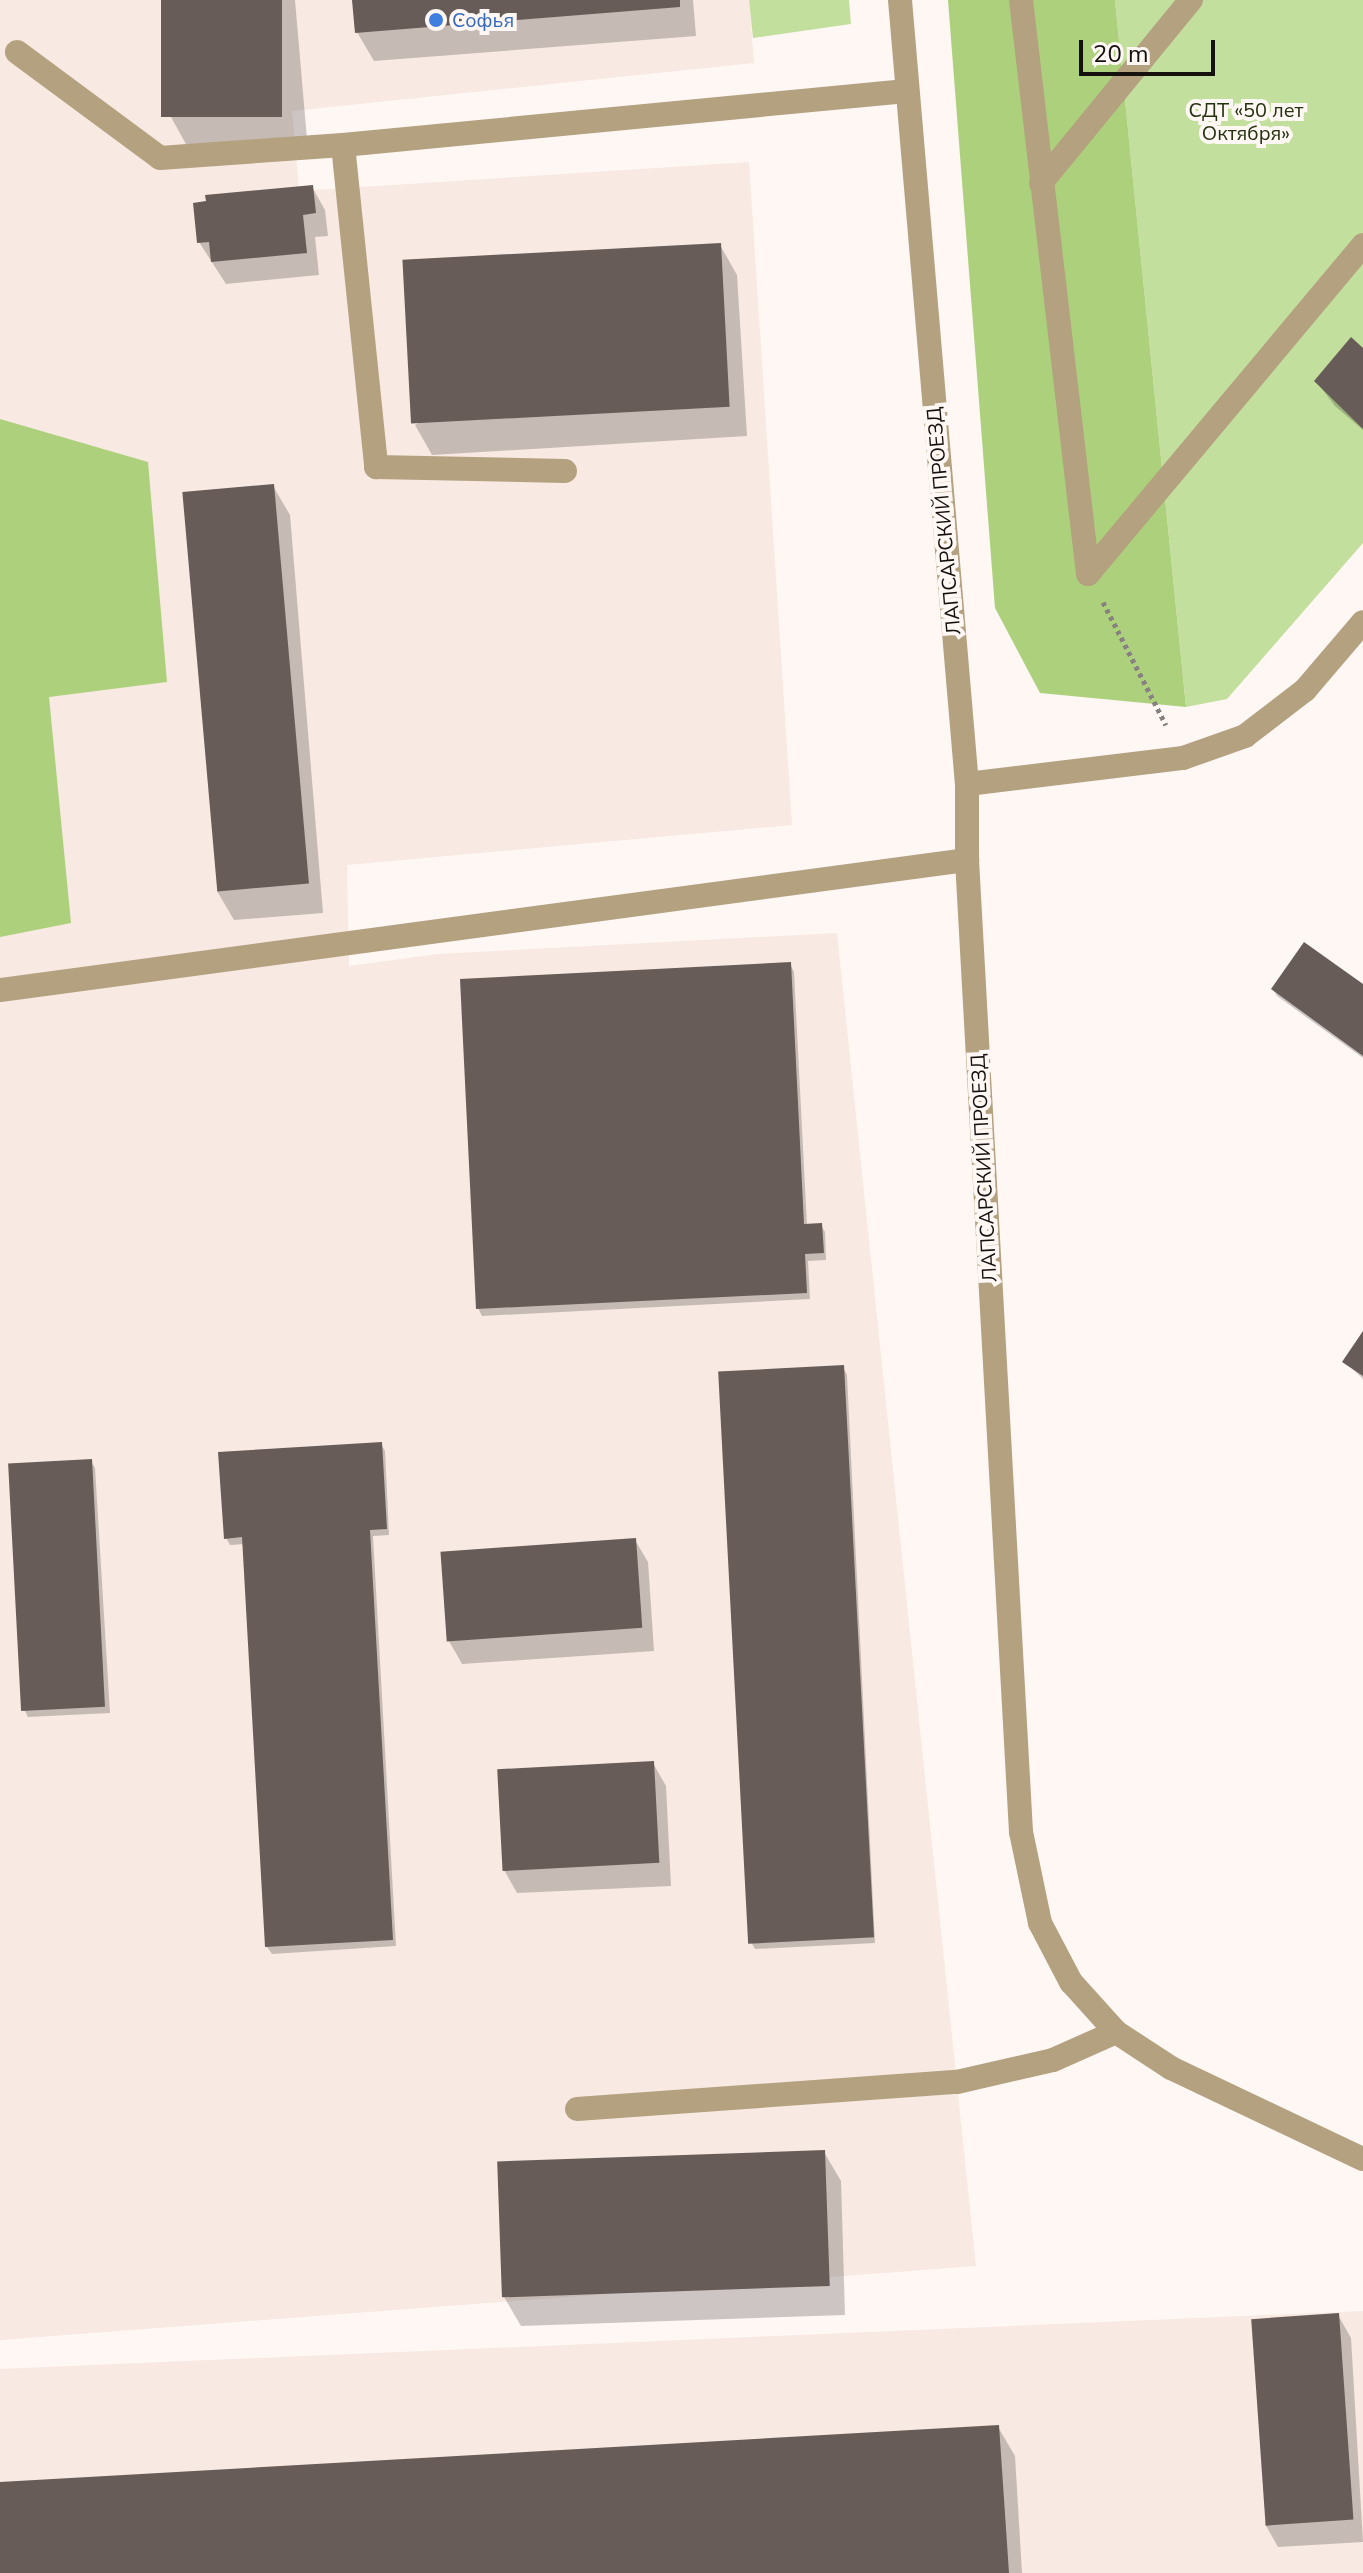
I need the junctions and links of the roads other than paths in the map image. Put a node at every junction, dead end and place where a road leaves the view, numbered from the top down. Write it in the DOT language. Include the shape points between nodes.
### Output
graph roads {
  1 [pos="900,0"];
  2 [pos="1021,0"];
  3 [pos="1191,0"];
  4 [pos="17,52"];
  5 [pos="906,91"];
  6 [pos="343,145"];
  7 [pos="1041,183"];
  8 [pos="1363,245"];
  9 [pos="565,471"];
  10 [pos="1363,622"];
  11 [pos="967,784"];
  12 [pos="967,860"];
  13 [pos="0,990"];
  14 [pos="1116,2032"];
  15 [pos="577,2109"];
  16 [pos="1363,2159"];
  1 -- 5 [label="street, ЛАПСАРСКИЙ ПРОЕЗД"];
  2 -- 7 [label="street"];
  3 -- 7 [label="street"];
  4 -- 6 [label="street" via="160,158"];
  5 -- 6 [label="street"];
  5 -- 11 [label="street, ЛАПСАРСКИЙ ПРОЕЗД"];
  6 -- 9 [label="street" via="376,467"];
  7 -- 8 [label="street" via="1088,574"];
  10 -- 11 [label="street" via="1305,690 1245,736 1183,758"];
  11 -- 12 [label="street, ЛАПСАРСКИЙ ПРОЕЗД"];
  12 -- 13 [label="street"];
  12 -- 14 [label="street, ЛАПСАРСКИЙ ПРОЕЗД" via="1021,1832 1040,1923 1071,1982"];
  14 -- 15 [label="street" via="1053,2060 957,2082"];
  14 -- 16 [label="street, ЛАПСАРСКИЙ ПРОЕЗД" via="1171,2068"];
}
